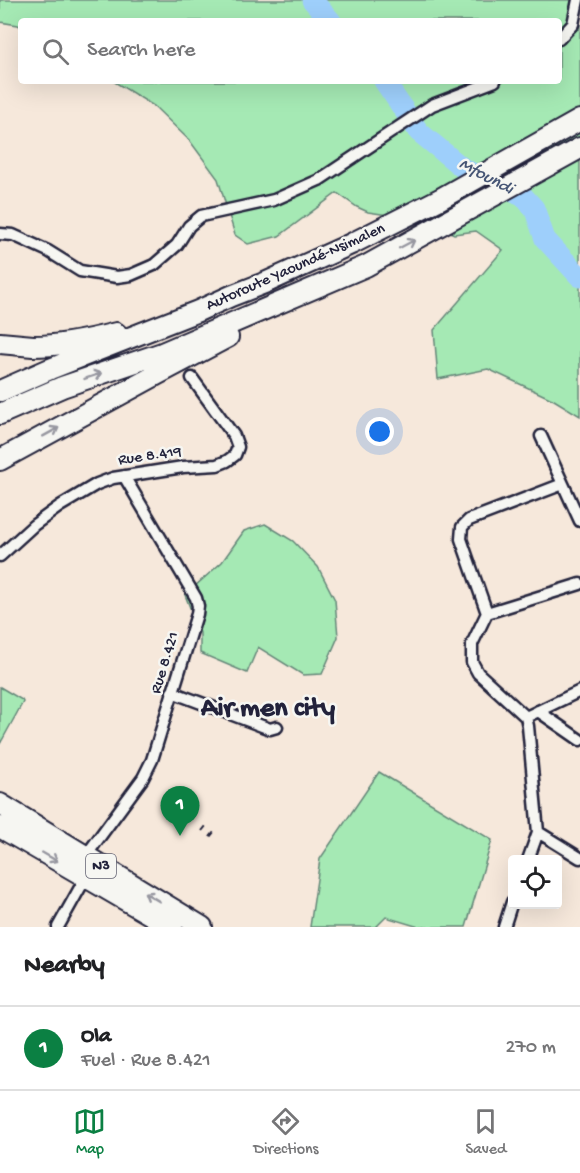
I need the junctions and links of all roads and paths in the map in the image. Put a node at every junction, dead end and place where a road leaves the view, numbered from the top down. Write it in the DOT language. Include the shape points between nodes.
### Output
graph roads {
  1 [pos="578,0"];
  2 [pos="562,36"];
  3 [pos="487,84"];
  4 [pos="580,120"];
  5 [pos="580,148"];
  6 [pos="0,234"];
  7 [pos="366,266"];
  8 [pos="231,296"];
  9 [pos="0,343"];
  10 [pos="192,378"];
  11 [pos="1,391"];
  12 [pos="0,414"];
  13 [pos="541,436"];
  14 [pos="0,460"];
  15 [pos="124,476"];
  16 [pos="563,483"];
  17 [pos="580,521"];
  18 [pos="0,556"];
  19 [pos="580,584"];
  20 [pos="487,613"];
  21 [pos="580,691"];
  22 [pos="172,692"];
  23 [pos="538,711"];
  24 [pos="525,717"];
  25 [pos="277,727"];
  26 [pos="580,740"];
  27 [pos="0,804"];
  28 [pos="206,826"];
  29 [pos="0,827"];
  30 [pos="202,831"];
  31 [pos="214,832"];
  32 [pos="538,832"];
  33 [pos="210,837"];
  34 [pos="530,855"];
  35 [pos="85,856"];
  36 [pos="580,858"];
  37 [pos="86,877"];
  38 [pos="512,909"];
  39 [pos="509,925"];
  40 [pos="58,927"];
  41 [pos="172,927"];
  42 [pos="202,927"];
  1 -- 2 [label="street" via="573,24"];
  3 -- 6 [label="street" via="432,105 318,180 274,200 201,216 154,265 131,275 117,277 80,271 48,251 13,235"];
  4 -- 8 [label="highway, Autoroute Yaoundé-Nsimalen" via="384,229"];
  7 -- 5 [label="highway, Autoroute Yaoundé-Nsimalen, one-way"];
  12 -- 7 [label="highway, Autoroute Yaoundé-Nsimalen, one-way" via="62,387 162,353"];
  14 -- 7 [label="highway, one-way"];
  8 -- 9 [label="highway" via="97,338 34,346"];
  8 -- 11 [label="highway, Autoroute Yaoundé-Nsimalen"];
  10 -- 15 [label="street, Rue 8.419" via="234,436 238,447 235,455 217,465"];
  13 -- 16 [label="street"];
  15 -- 18 [label="street, Rue 8.419" via="97,484 60,506"];
  15 -- 22 [label="street, Rue 8.421" via="198,606"];
  16 -- 17 [label="street"];
  16 -- 20 [label="street" via="469,520 462,527 461,539"];
  19 -- 20 [label="street"];
  20 -- 24 [label="street" via="472,644 472,662 478,673"];
  21 -- 23 [label="street"];
  22 -- 25 [label="street" via="270,729"];
  22 -- 35 [label="street, Rue 8.421" via="143,778"];
  23 -- 24 [label="street"];
  23 -- 26 [label="street"];
  24 -- 32 [label="street"];
  27 -- 35 [label="highway, N3"];
  28 -- 30 [label="path"];
  29 -- 37 [label="highway, N3, one-way"];
  31 -- 33 [label="path"];
  32 -- 34 [label="street"];
  32 -- 36 [label="street"];
  42 -- 35 [label="highway, N3, one-way"];
  37 -- 40 [label="street"];
  37 -- 41 [label="highway, N3"];
  38 -- 39 [label="street"];
}
